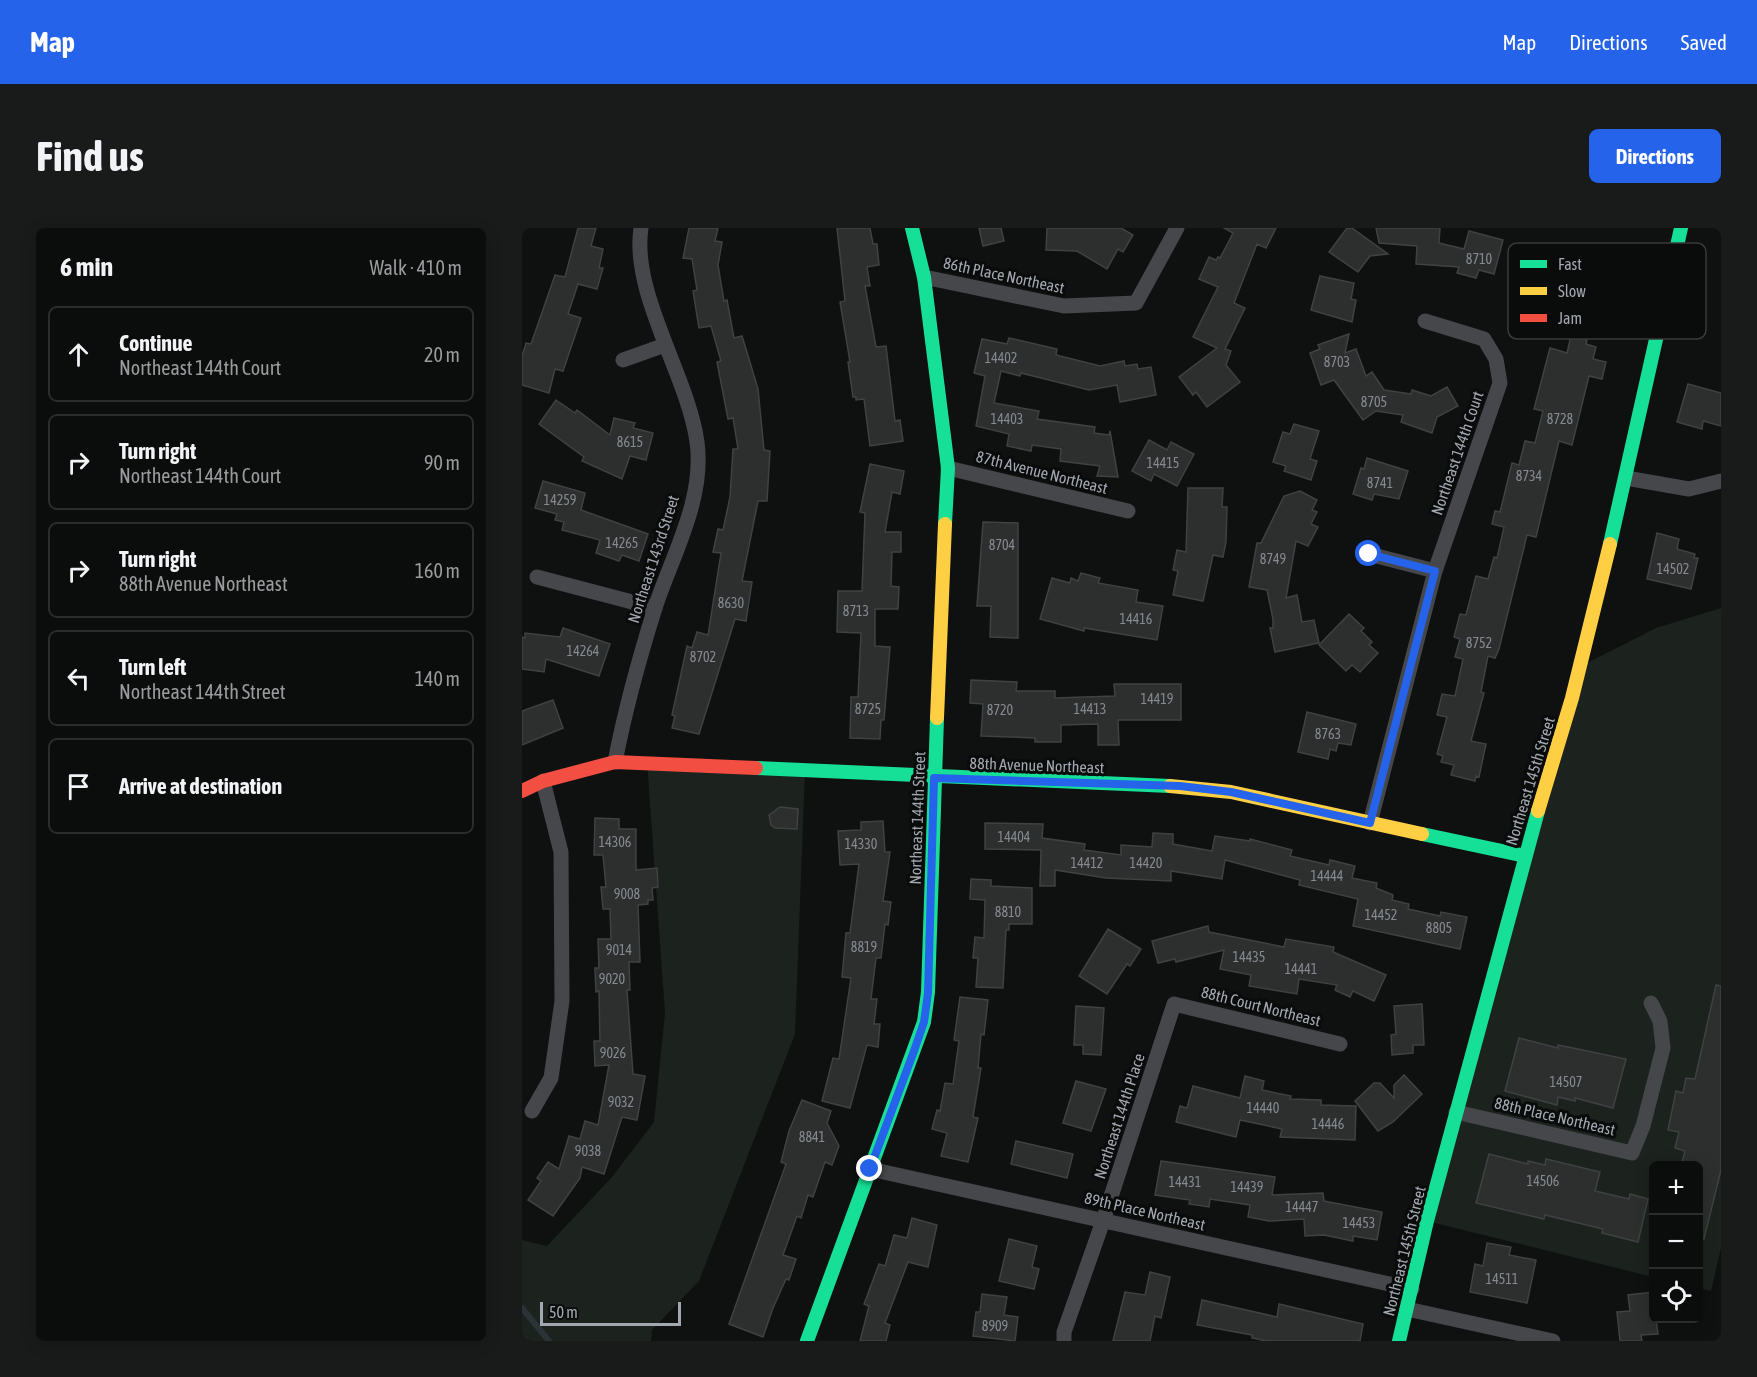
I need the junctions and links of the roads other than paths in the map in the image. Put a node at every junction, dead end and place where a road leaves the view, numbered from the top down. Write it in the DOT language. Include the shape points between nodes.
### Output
graph roads {
  1 [pos="641,228"];
  2 [pos="912,228"];
  3 [pos="1177,228"];
  4 [pos="1682,228"];
  5 [pos="1679,243"];
  6 [pos="924,277"];
  7 [pos="1425,321"];
  8 [pos="1657,339"];
  9 [pos="665,345"];
  10 [pos="623,360"];
  11 [pos="948,468"];
  12 [pos="1626,477"];
  13 [pos="1721,481"];
  14 [pos="1128,511"];
  15 [pos="1369,554"];
  16 [pos="1435,571"];
  17 [pos="537,577"];
  18 [pos="655,608"];
  19 [pos="615,762"];
  20 [pos="934,778"];
  21 [pos="543,781"];
  22 [pos="522,791"];
  23 [pos="1370,823"];
  24 [pos="1525,856"];
  25 [pos="1651,1003"];
  26 [pos="1174,1004"];
  27 [pos="1340,1044"];
  28 [pos="532,1111"];
  29 [pos="1456,1112"];
  30 [pos="870,1169"];
  31 [pos="1103,1221"];
  32 [pos="1412,1289"];
  33 [pos="1407,1309"];
  34 [pos="807,1341"];
  35 [pos="1064,1341"];
  36 [pos="1399,1341"];
  37 [pos="1553,1341"];
  1 -- 9 [label="street, Northeast 143rd Street" via="639,242 647,286"];
  2 -- 6 [label="street, Northeast 144th Street"];
  3 -- 6 [label="street, 86th Place Northeast" via="1136,303 1065,306"];
  4 -- 5 [label="street, Northeast 145th Street"];
  6 -- 11 [label="street, Northeast 144th Street"];
  7 -- 16 [label="street, Northeast 144th Court" via="1484,339 1496,359 1500,383"];
  8 -- 12 [label="street, Northeast 145th Street"];
  9 -- 10 [label="street"];
  9 -- 18 [label="street, Northeast 143rd Street" via="697,442 698,473 691,506"];
  11 -- 14 [label="street, 87th Avenue Northeast"];
  11 -- 20 [label="street, Northeast 144th Street"];
  12 -- 13 [label="street" via="1689,489"];
  12 -- 24 [label="street, Northeast 145th Street" via="1572,698"];
  15 -- 16 [label="street"];
  16 -- 23 [label="street, Northeast 144th Court"];
  17 -- 18 [label="street"];
  18 -- 19 [label="street, Northeast 143rd Street" via="625,707"];
  19 -- 20 [label="street, 88th Avenue Northeast"];
  19 -- 21 [label="street, 88th Avenue Northeast"];
  20 -- 23 [label="street, 88th Avenue Northeast" via="1180,786 1231,792"];
  20 -- 30 [label="street, Northeast 144th Street" via="924,1022"];
  21 -- 22 [label="street, 88th Avenue Northeast"];
  21 -- 28 [label="street" via="561,852 562,1001 551,1078"];
  23 -- 24 [label="street, 88th Avenue Northeast"];
  24 -- 29 [label="street, Northeast 145th Street"];
  25 -- 29 [label="street, 88th Place Northeast" via="1660,1021 1663,1048 1632,1153"];
  26 -- 27 [label="street, 88th Court Northeast"];
  26 -- 31 [label="street, Northeast 144th Place"];
  29 -- 32 [label="street, Northeast 145th Street"];
  30 -- 31 [label="street, 89th Place Northeast"];
  30 -- 34 [label="street, Northeast 144th Street"];
  31 -- 32 [label="street, 89th Place Northeast"];
  31 -- 35 [label="street, Northeast 144th Place"];
  32 -- 33 [label="street, Northeast 145th Street"];
  33 -- 36 [label="street, Northeast 145th Street"];
  33 -- 37 [label="street"];
}
